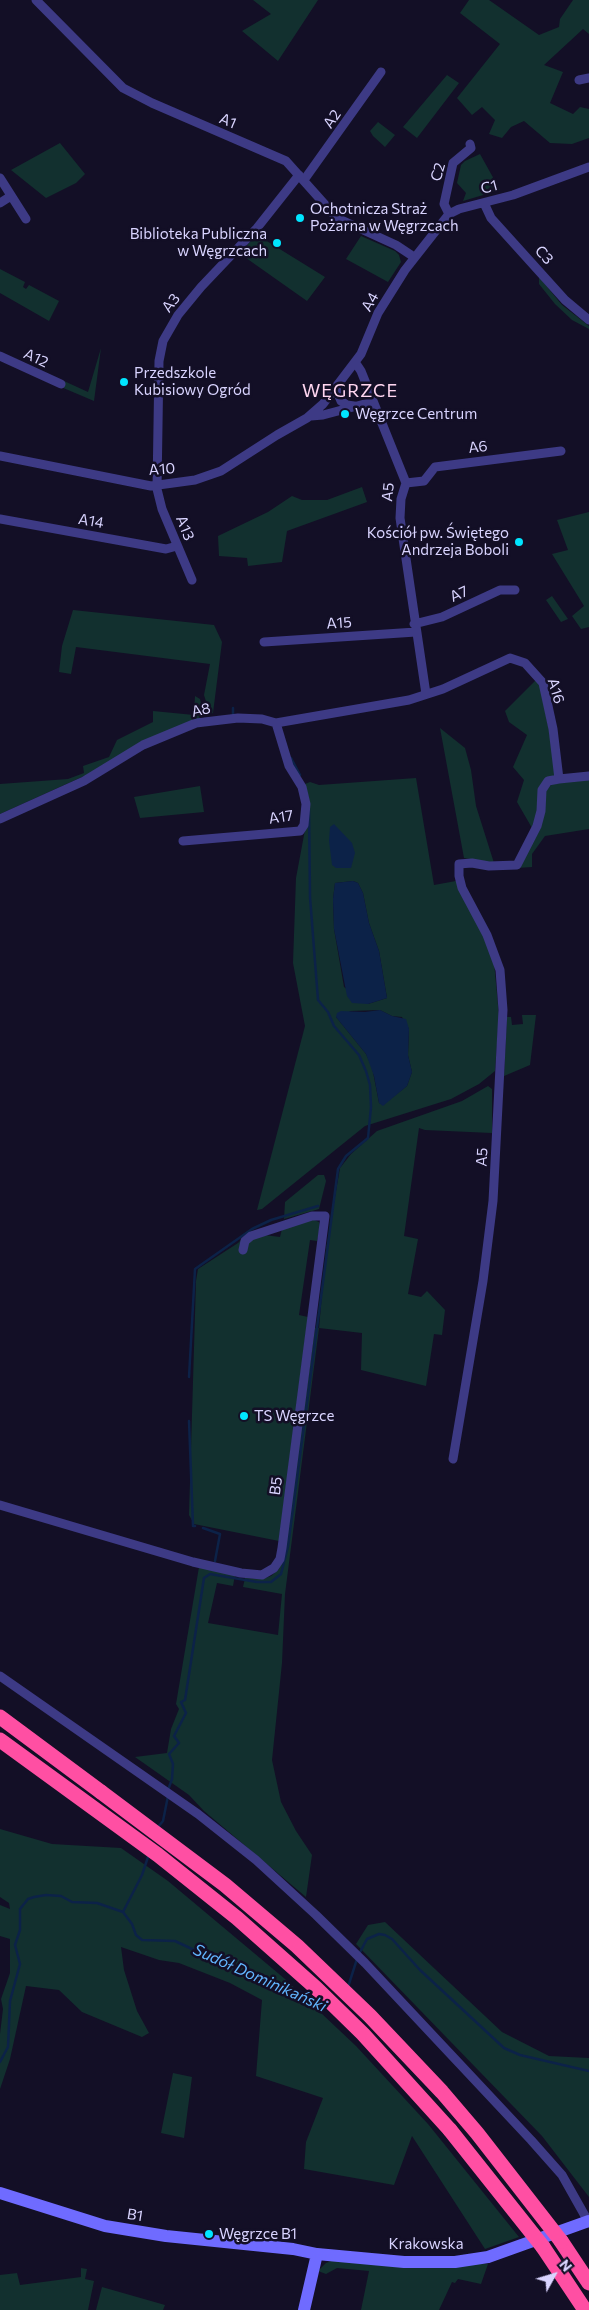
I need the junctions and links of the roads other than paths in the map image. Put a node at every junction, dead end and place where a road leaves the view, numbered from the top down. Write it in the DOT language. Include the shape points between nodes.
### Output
graph roads {
  1 [pos="36,0"];
  2 [pos="381,72"];
  3 [pos="589,78"];
  4 [pos="579,80"];
  5 [pos="470,144"];
  6 [pos="589,167"];
  7 [pos="302,177"];
  8 [pos="0,178"];
  9 [pos="11,196"];
  10 [pos="0,203"];
  11 [pos="484,203"];
  12 [pos="449,214"];
  13 [pos="26,219"];
  14 [pos="414,258"];
  15 [pos="589,320"];
  16 [pos="0,356"];
  17 [pos="355,362"];
  18 [pos="61,384"];
  19 [pos="336,389"];
  20 [pos="372,402"];
  21 [pos="354,406"];
  22 [pos="311,416"];
  23 [pos="561,451"];
  24 [pos="0,456"];
  25 [pos="406,483"];
  26 [pos="157,486"];
  27 [pos="0,519"];
  28 [pos="177,546"];
  29 [pos="192,580"];
  30 [pos="515,590"];
  31 [pos="415,628"];
  32 [pos="264,642"];
  33 [pos="426,694"];
  34 [pos="276,724"];
  35 [pos="589,776"];
  36 [pos="559,779"];
  37 [pos="0,819"];
  38 [pos="182,841"];
  39 [pos="243,1250"];
  40 [pos="453,1459"];
  41 [pos="0,1505"];
  42 [pos="0,1676"];
  43 [pos="0,1718"];
  44 [pos="0,1740"];
  45 [pos="0,2193"];
  46 [pos="589,2221"];
  47 [pos="317,2254"];
  48 [pos="589,2283"];
  49 [pos="304,2310"];
  50 [pos="585,2310"];
  1 -- 7 [label="street, A1" via="123,88 286,161"];
  2 -- 7 [label="street, A2"];
  3 -- 4 [label="street"];
  5 -- 12 [label="street, C2" via="471,148 453,163 444,204"];
  6 -- 11 [label="street, C1"];
  7 -- 14 [label="street, A1" via="338,218 396,245"];
  7 -- 26 [label="street, A3" via="178,315 162,341"];
  8 -- 9 [label="street"];
  9 -- 10 [label="street"];
  9 -- 13 [label="street"];
  11 -- 12 [label="street, C1"];
  11 -- 15 [label="street, C3" via="490,218 565,300"];
  12 -- 14 [label="street"];
  14 -- 17 [label="street, A4" via="378,312"];
  16 -- 18 [label="street, A12"];
  17 -- 19 [label="street, A10"];
  17 -- 20 [label="street, A5" via="362,371"];
  19 -- 21 [label="street" via="340,401"];
  19 -- 22 [label="street, A10"];
  20 -- 21 [label="street, A10"];
  20 -- 25 [label="street, A5"];
  21 -- 22 [label="street, A10"];
  22 -- 26 [label="street, A10" via="221,471 195,480"];
  23 -- 25 [label="street, A6" via="434,467 424,481"];
  24 -- 26 [label="street, A10"];
  25 -- 31 [label="street, A5" via="400,518"];
  26 -- 28 [label="street, A13" via="162,509"];
  27 -- 28 [label="street, A14" via="166,548"];
  28 -- 29 [label="street, A13"];
  30 -- 31 [label="street, A7" via="500,590"];
  31 -- 32 [label="street, A15"];
  31 -- 33 [label="street, A5"];
  33 -- 34 [label="street, A8" via="409,700"];
  33 -- 36 [label="street, A16" via="443,690 510,658 525,663 543,683"];
  34 -- 37 [label="street, A8" via="262,719 196,723 143,746 84,781"];
  34 -- 38 [label="street, A17" via="289,766 302,787 306,804 304,825 300,831"];
  35 -- 36 [label="street"];
  36 -- 40 [label="street, A5" via="548,781 542,790 537,826 517,865 458,864 462,888 487,935 500,970 503,1010 493,1201"];
  39 -- 41 [label="street, B5" via="245,1241 251,1236 312,1216 325,1216 282,1548 274,1568 262,1575 193,1562"];
  42 -- 46 [label="street" via="164,1789 256,1860 365,1963 544,2154"];
  43 -- 48 [label="highway, bridge" via="225,1885 297,1946 364,2010 506,2168"];
  44 -- 50 [label="highway, bridge" via="198,1886 316,1988 439,2116 543,2247"];
  45 -- 47 [label="street, B1" via="105,2226"];
  46 -- 47 [label="street, Krakowska" via="488,2257 455,2262 404,2262"];
  47 -- 49 [label="street"];
}
